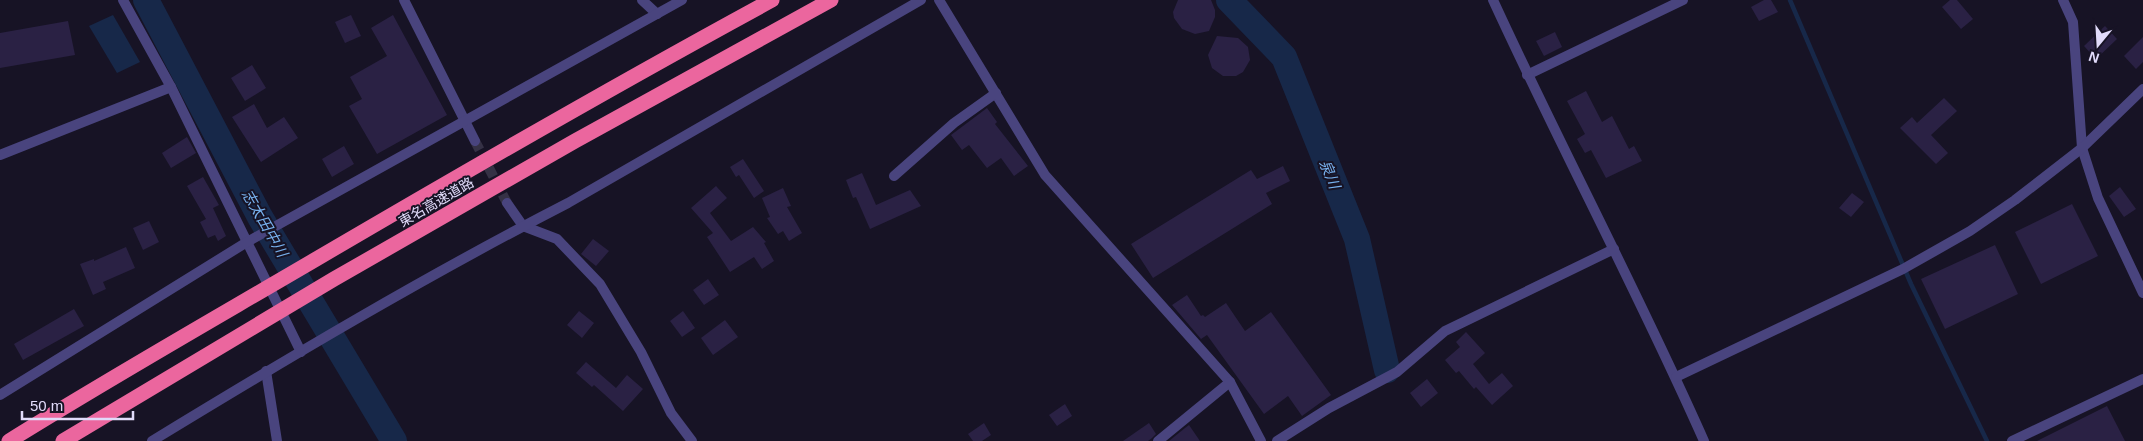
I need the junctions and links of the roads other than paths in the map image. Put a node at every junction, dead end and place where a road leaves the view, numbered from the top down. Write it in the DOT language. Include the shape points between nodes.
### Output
graph roads {
  1 [pos="123,0"];
  2 [pos="642,0"];
  3 [pos="682,0"];
  4 [pos="772,0"];
  5 [pos="831,0"];
  6 [pos="920,0"];
  7 [pos="939,0"];
  8 [pos="1493,0"];
  9 [pos="1683,0"];
  10 [pos="2062,0"];
  11 [pos="408,1"];
  12 [pos="657,14"];
  13 [pos="1528,75"];
  14 [pos="171,87"];
  15 [pos="2143,89"];
  16 [pos="996,93"];
  17 [pos="464,123"];
  18 [pos="475,141"];
  19 [pos="2082,148"];
  20 [pos="0,155"];
  21 [pos="894,176"];
  22 [pos="508,203"];
  23 [pos="523,226"];
  24 [pos="247,242"];
  25 [pos="1614,249"];
  26 [pos="2143,293"];
  27 [pos="301,352"];
  28 [pos="266,371"];
  29 [pos="1676,377"];
  30 [pos="2143,379"];
  31 [pos="1230,382"];
  32 [pos="0,395"];
  33 [pos="8,441"];
  34 [pos="63,441"];
  35 [pos="152,441"];
  36 [pos="277,441"];
  37 [pos="692,441"];
  38 [pos="1158,441"];
  39 [pos="1261,441"];
  40 [pos="1277,441"];
  41 [pos="1704,441"];
  42 [pos="2012,441"];
  1 -- 14 [label="street"];
  2 -- 12 [label="street"];
  3 -- 12 [label="street"];
  4 -- 33 [label="highway, 東名高速道路" via="419,198"];
  5 -- 34 [label="highway, 東名高速道路" via="334,279"];
  6 -- 23 [label="street"];
  7 -- 16 [label="street"];
  8 -- 13 [label="street"];
  9 -- 13 [label="street"];
  10 -- 19 [label="street" via="2073,22"];
  11 -- 17 [label="street"];
  12 -- 17 [label="street"];
  13 -- 25 [label="street"];
  14 -- 20 [label="street"];
  14 -- 24 [label="street"];
  15 -- 19 [label="street"];
  16 -- 21 [label="street" via="954,123"];
  16 -- 31 [label="street" via="1046,175"];
  17 -- 18 [label="street"];
  17 -- 24 [label="street"];
  19 -- 26 [label="street" via="2098,198"];
  19 -- 29 [label="street" via="2007,205 1930,255"];
  22 -- 23 [label="street"];
  23 -- 27 [label="street"];
  23 -- 37 [label="street" via="557,239 600,284 641,352 670,413"];
  24 -- 27 [label="street"];
  24 -- 32 [label="street"];
  25 -- 29 [label="street"];
  25 -- 40 [label="street" via="1445,331 1397,372 1329,408"];
  27 -- 28 [label="street"];
  28 -- 35 [label="street"];
  28 -- 36 [label="street"];
  29 -- 41 [label="street"];
  30 -- 42 [label="street"];
  31 -- 38 [label="street"];
  31 -- 39 [label="street"];
}
